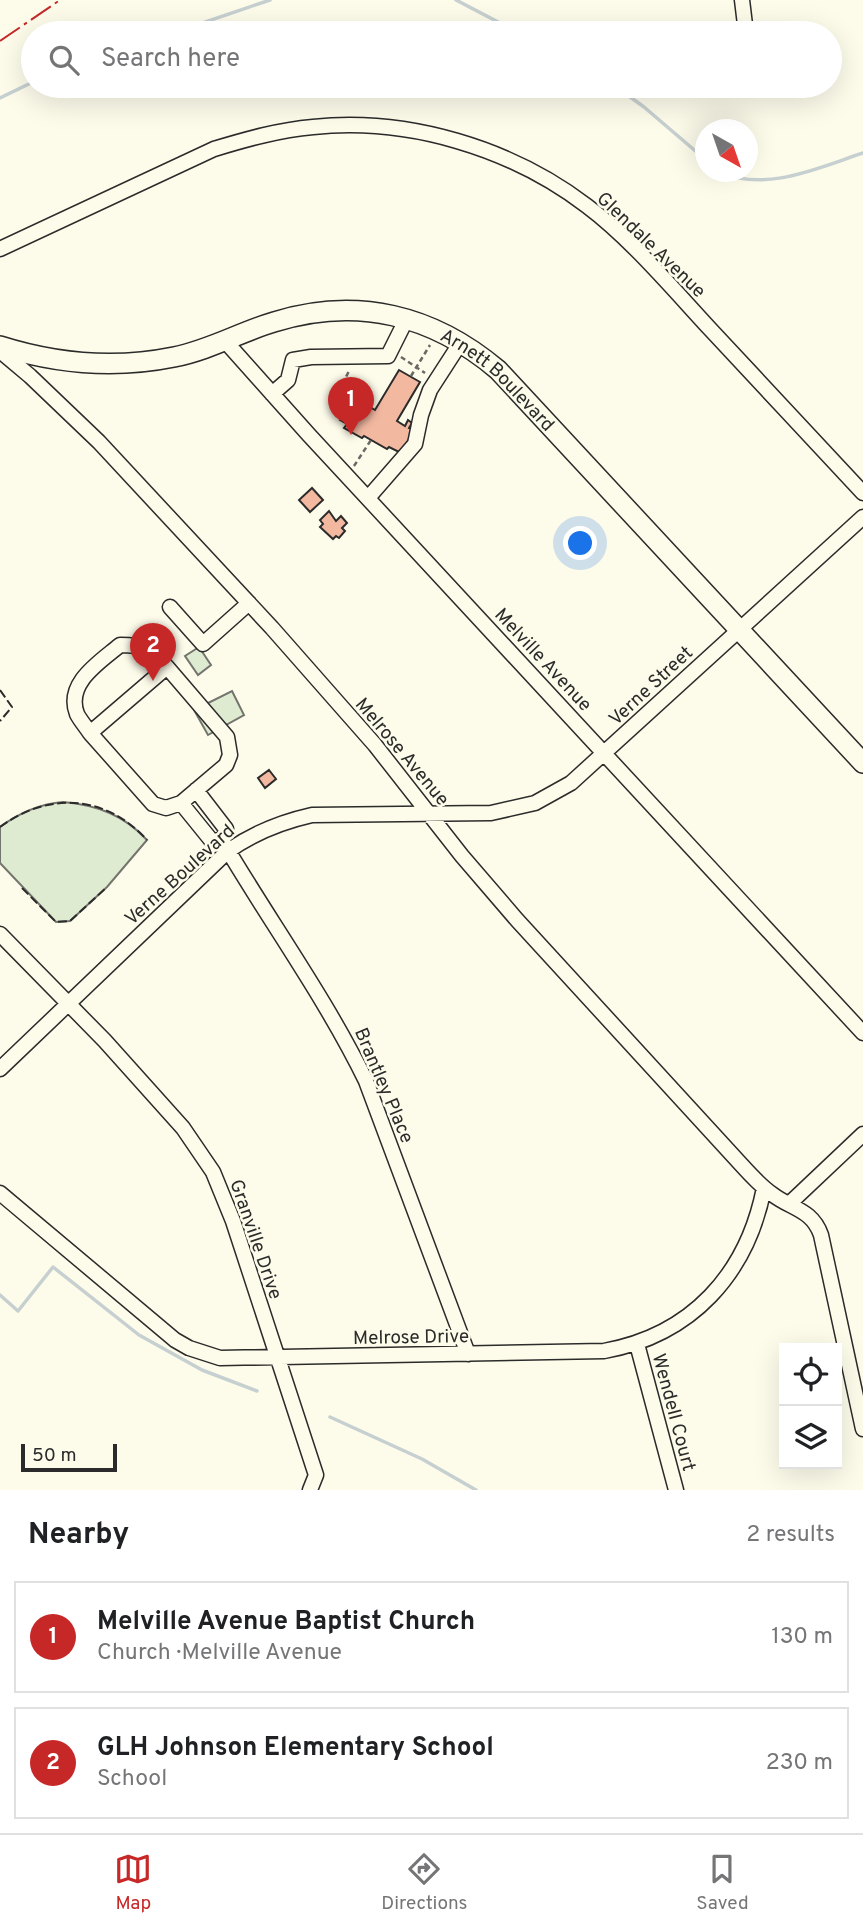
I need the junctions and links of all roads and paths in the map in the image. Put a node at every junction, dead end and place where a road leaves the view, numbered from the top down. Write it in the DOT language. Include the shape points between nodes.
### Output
graph roads {
  1 [pos="742,0"];
  2 [pos="745,21"];
  3 [pos="0,249"];
  4 [pos="407,318"];
  5 [pos="439,330"];
  6 [pos="226,342"];
  7 [pos="461,342"];
  8 [pos="0,346"];
  9 [pos="0,351"];
  10 [pos="390,352"];
  11 [pos="356,356"];
  12 [pos="417,367"];
  13 [pos="411,376"];
  14 [pos="436,381"];
  15 [pos="272,394"];
  16 [pos="348,405"];
  17 [pos="371,440"];
  18 [pos="346,475"];
  19 [pos="863,493"];
  20 [pos="368,498"];
  21 [pos="863,517"];
  22 [pos="249,603"];
  23 [pos="170,607"];
  24 [pos="739,629"];
  25 [pos="167,667"];
  26 [pos="90,733"];
  27 [pos="605,753"];
  28 [pos="863,763"];
  29 [pos="197,790"];
  30 [pos="181,803"];
  31 [pos="432,815"];
  32 [pos="226,846"];
  33 [pos="0,934"];
  34 [pos="68,1004"];
  35 [pos="863,1033"];
  36 [pos="0,1069"];
  37 [pos="863,1134"];
  38 [pos="764,1188"];
  39 [pos="0,1193"];
  40 [pos="789,1204"];
  41 [pos="637,1344"];
  42 [pos="468,1354"];
  43 [pos="276,1358"];
  44 [pos="857,1378"];
  45 [pos="863,1429"];
  46 [pos="316,1475"];
  47 [pos="310,1490"];
  48 [pos="322,1490"];
  49 [pos="676,1490"];
  1 -- 2 [label="street"];
  3 -- 19 [label="street, Glendale Avenue" via="214,149 247,139 349,125 455,141 530,170 561,187 612,227"];
  4 -- 5 [label="main road, Arnett Boulevard"];
  4 -- 6 [label="main road, Arnett Boulevard" via="322,311 271,323"];
  4 -- 10 [label="street"];
  5 -- 7 [label="main road, Arnett Boulevard"];
  5 -- 12 [label="path"];
  6 -- 8 [label="main road, Arnett Boulevard" via="176,357 112,364 54,360"];
  6 -- 15 [label="street, Melville Avenue"];
  7 -- 14 [label="street"];
  7 -- 24 [label="main road, Arnett Boulevard" via="498,370"];
  9 -- 22 [label="street, Melrose Avenue" via="92,434"];
  10 -- 11 [label="street" via="388,356"];
  10 -- 12 [label="path"];
  11 -- 15 [label="street" via="293,360 288,380"];
  11 -- 16 [label="path" via="339,391"];
  12 -- 13 [label="path"];
  12 -- 14 [label="path"];
  14 -- 20 [label="street" via="415,444"];
  15 -- 18 [label="street, Melville Avenue"];
  17 -- 18 [label="path"];
  18 -- 20 [label="street, Melville Avenue"];
  20 -- 27 [label="street, Melville Avenue"];
  21 -- 24 [label="street, Verne Street"];
  22 -- 23 [label="street" via="203,644"];
  22 -- 31 [label="street, Melrose Avenue"];
  24 -- 27 [label="street, Verne Street"];
  24 -- 28 [label="main road, Arnett Boulevard"];
  25 -- 26 [label="street"];
  25 -- 26 [label="street" via="149,649 120,645 80,680 77,713"];
  25 -- 29 [label="street" via="230,746 226,765"];
  26 -- 30 [label="street" via="153,804 166,808"];
  27 -- 31 [label="street, Verne Street" via="572,783 535,803 491,813"];
  27 -- 35 [label="street, Melville Avenue"];
  29 -- 30 [label="street"];
  29 -- 32 [label="street" via="226,829"];
  30 -- 32 [label="street" via="211,840"];
  31 -- 32 [label="street, Verne Boulevard" via="312,815 285,821"];
  31 -- 38 [label="street, Melrose Avenue" via="517,920"];
  32 -- 34 [label="street, Verne Boulevard"];
  32 -- 42 [label="street, Brantley Place" via="318,991 361,1071"];
  33 -- 34 [label="street, Granville Drive"];
  34 -- 36 [label="street, Verne Boulevard"];
  34 -- 43 [label="street, Granville Drive" via="201,1151 223,1193"];
  37 -- 40 [label="street"];
  38 -- 40 [label="street"];
  38 -- 41 [label="street, Melrose Drive" via="752,1233 726,1279 678,1324"];
  39 -- 43 [label="street, Melrose Drive" via="188,1348 220,1358"];
  40 -- 44 [label="street" via="808,1214 819,1228"];
  41 -- 42 [label="street, Melrose Drive" via="604,1351"];
  41 -- 49 [label="street, Wendell Court"];
  42 -- 43 [label="street, Melrose Drive"];
  43 -- 46 [label="street, Granville Drive"];
  44 -- 45 [label="street"];
  46 -- 47 [label="street"];
  46 -- 48 [label="street, Granville Drive"];
}
